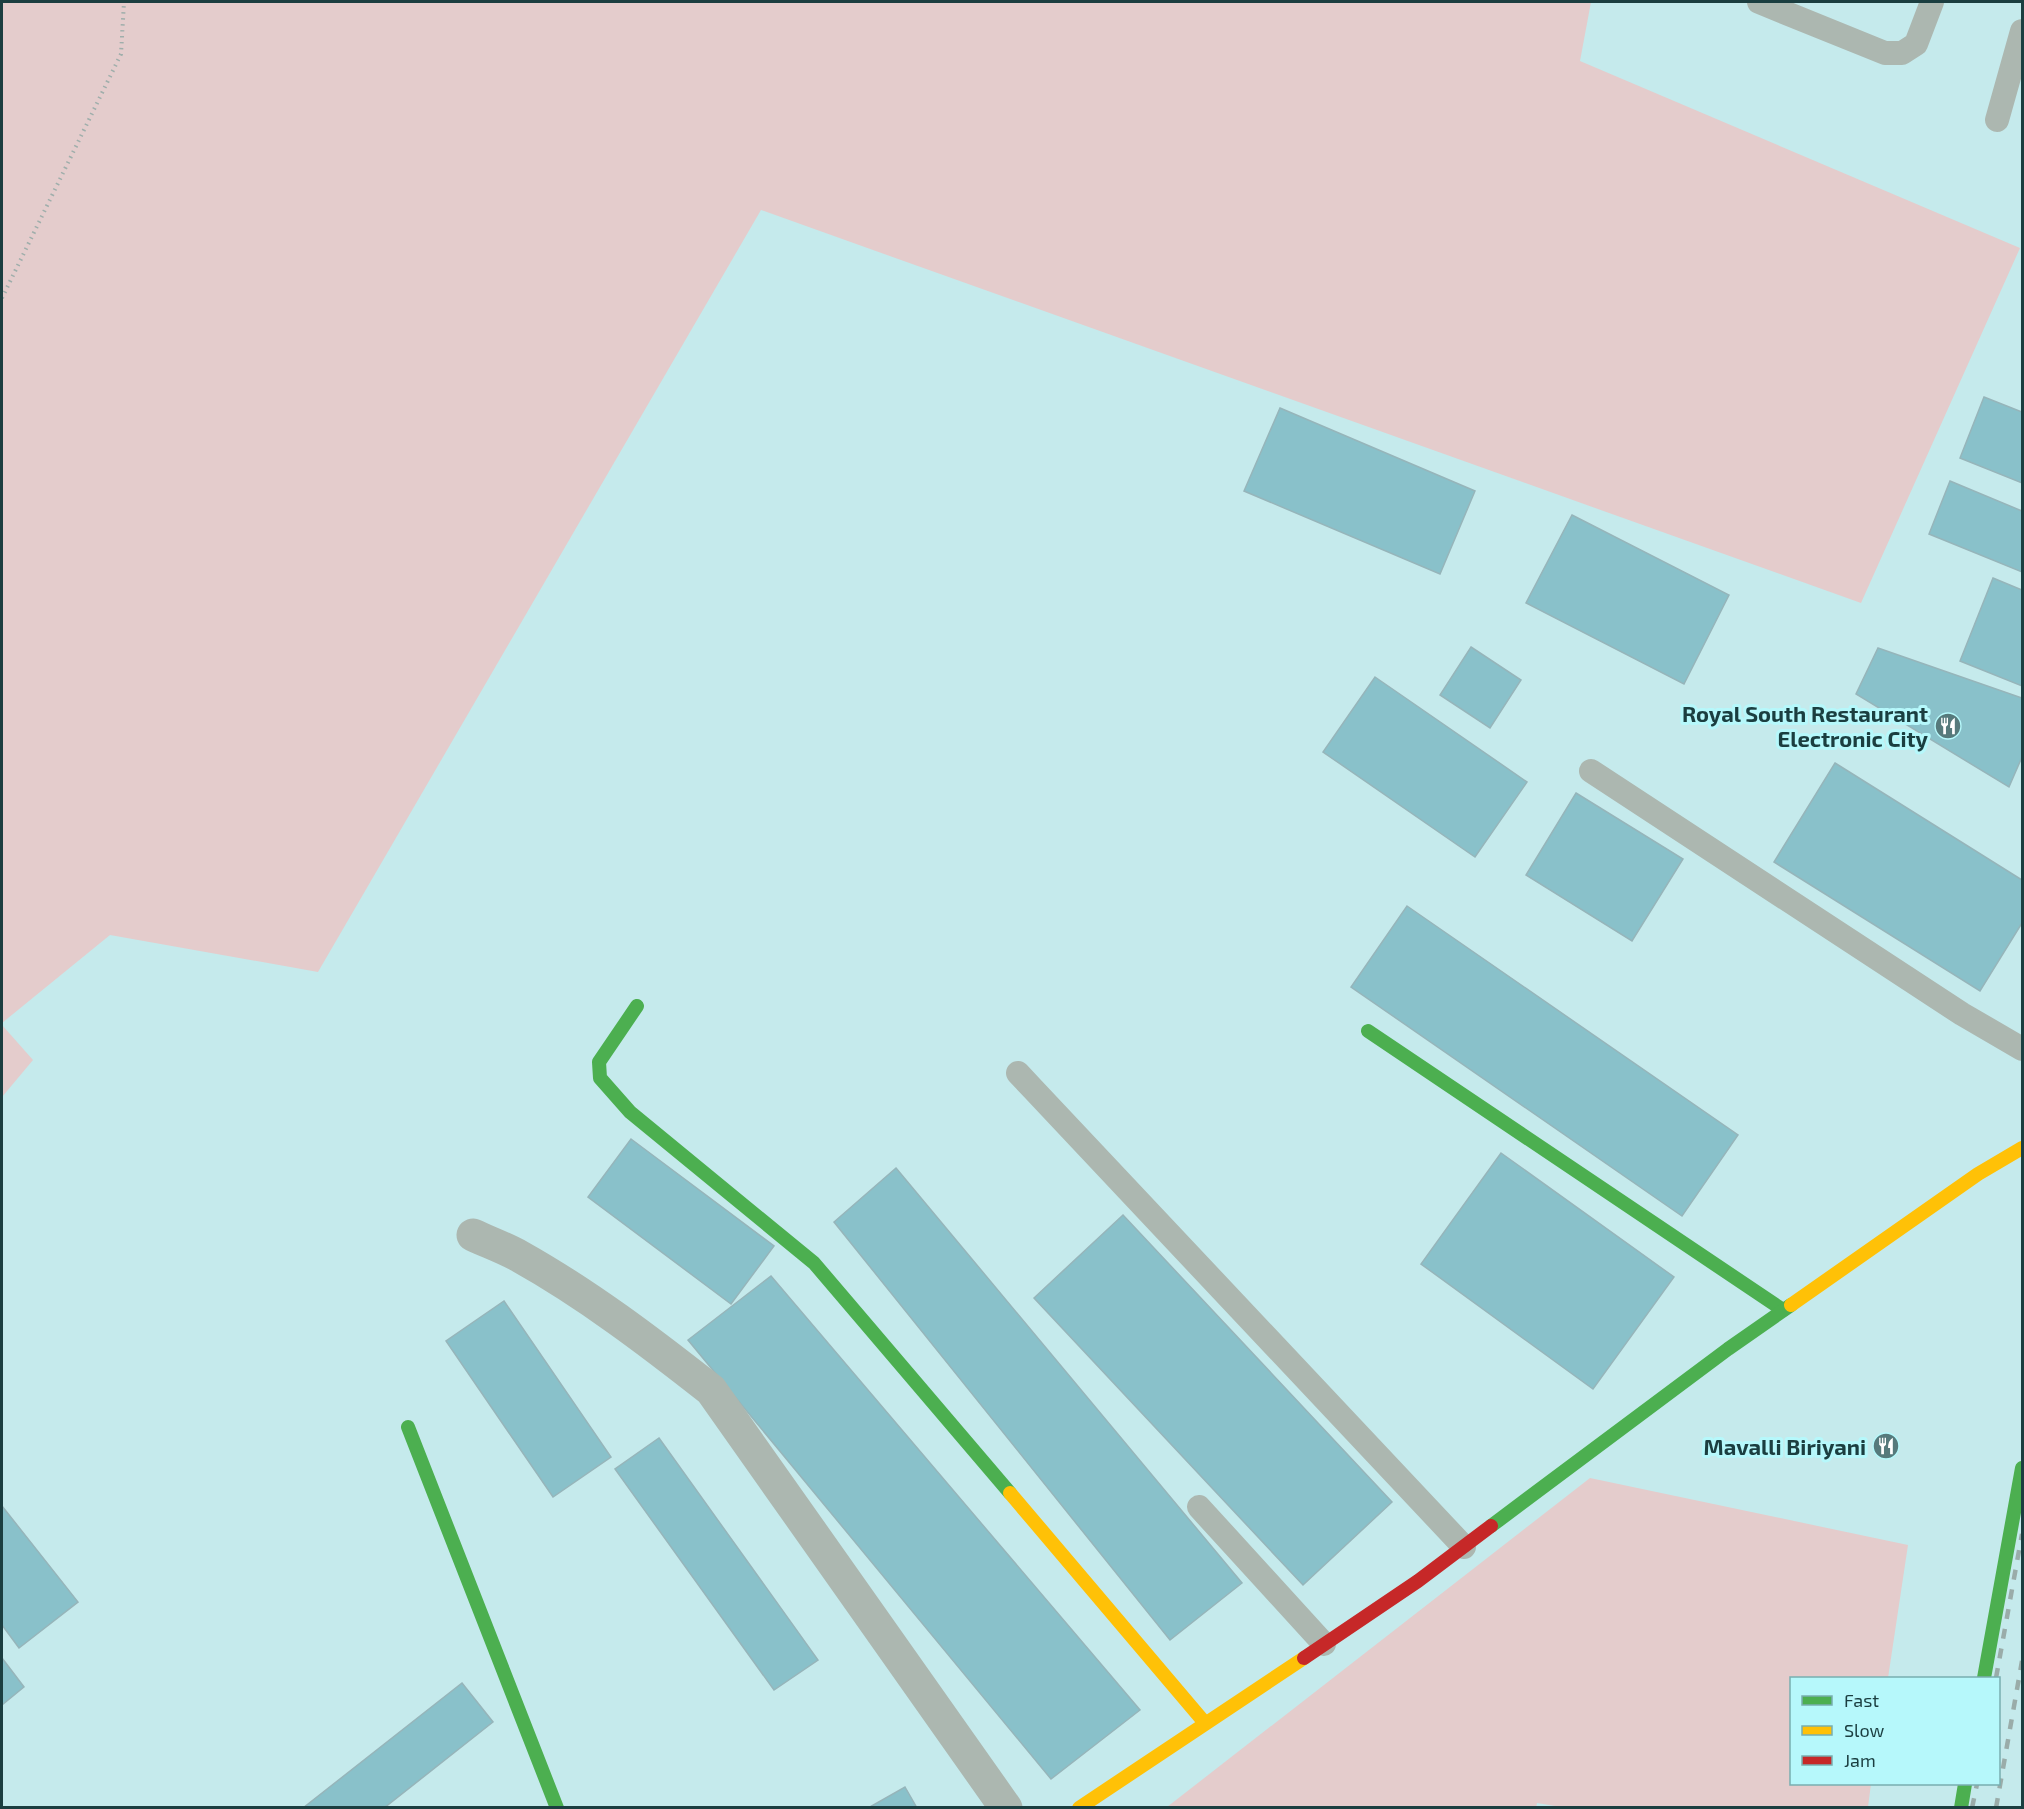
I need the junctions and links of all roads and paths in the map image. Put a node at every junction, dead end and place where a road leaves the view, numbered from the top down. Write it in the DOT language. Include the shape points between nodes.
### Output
graph roads {
  1 [pos="124,2"];
  2 [pos="1759,2"];
  3 [pos="1932,2"];
  4 [pos="2022,31"];
  5 [pos="1998,120"];
  6 [pos="2,298"];
  7 [pos="1591,771"];
  8 [pos="637,1006"];
  9 [pos="1368,1031"];
  10 [pos="2022,1049"];
  11 [pos="1018,1072"];
  12 [pos="2022,1148"];
  13 [pos="473,1235"];
  14 [pos="1783,1310"];
  15 [pos="408,1427"];
  16 [pos="2022,1468"];
  17 [pos="1199,1507"];
  18 [pos="1464,1546"];
  19 [pos="1324,1644"];
  20 [pos="1984,1677"];
  21 [pos="1205,1723"];
  22 [pos="1965,1785"];
  23 [pos="557,1808"];
  24 [pos="1006,1808"];
  25 [pos="1079,1808"];
  26 [pos="1961,1808"];
  1 -- 6 [label="path" via="121,54"];
  2 -- 3 [label="lane" via="1885,53 1902,53 1916,44"];
  4 -- 5 [label="lane"];
  7 -- 10 [label="lane" via="1962,1014"];
  8 -- 21 [label="street" via="599,1062 600,1078 630,1112 814,1263"];
  9 -- 14 [label="street"];
  11 -- 18 [label="lane"];
  12 -- 14 [label="street" via="1978,1174"];
  13 -- 24 [label="street" via="518,1255 581,1294 711,1390"];
  14 -- 18 [label="street"];
  15 -- 23 [label="street"];
  16 -- 20 [label="street"];
  17 -- 19 [label="lane"];
  18 -- 19 [label="street"];
  19 -- 21 [label="street"];
  21 -- 25 [label="street"];
  22 -- 26 [label="street"];
}
